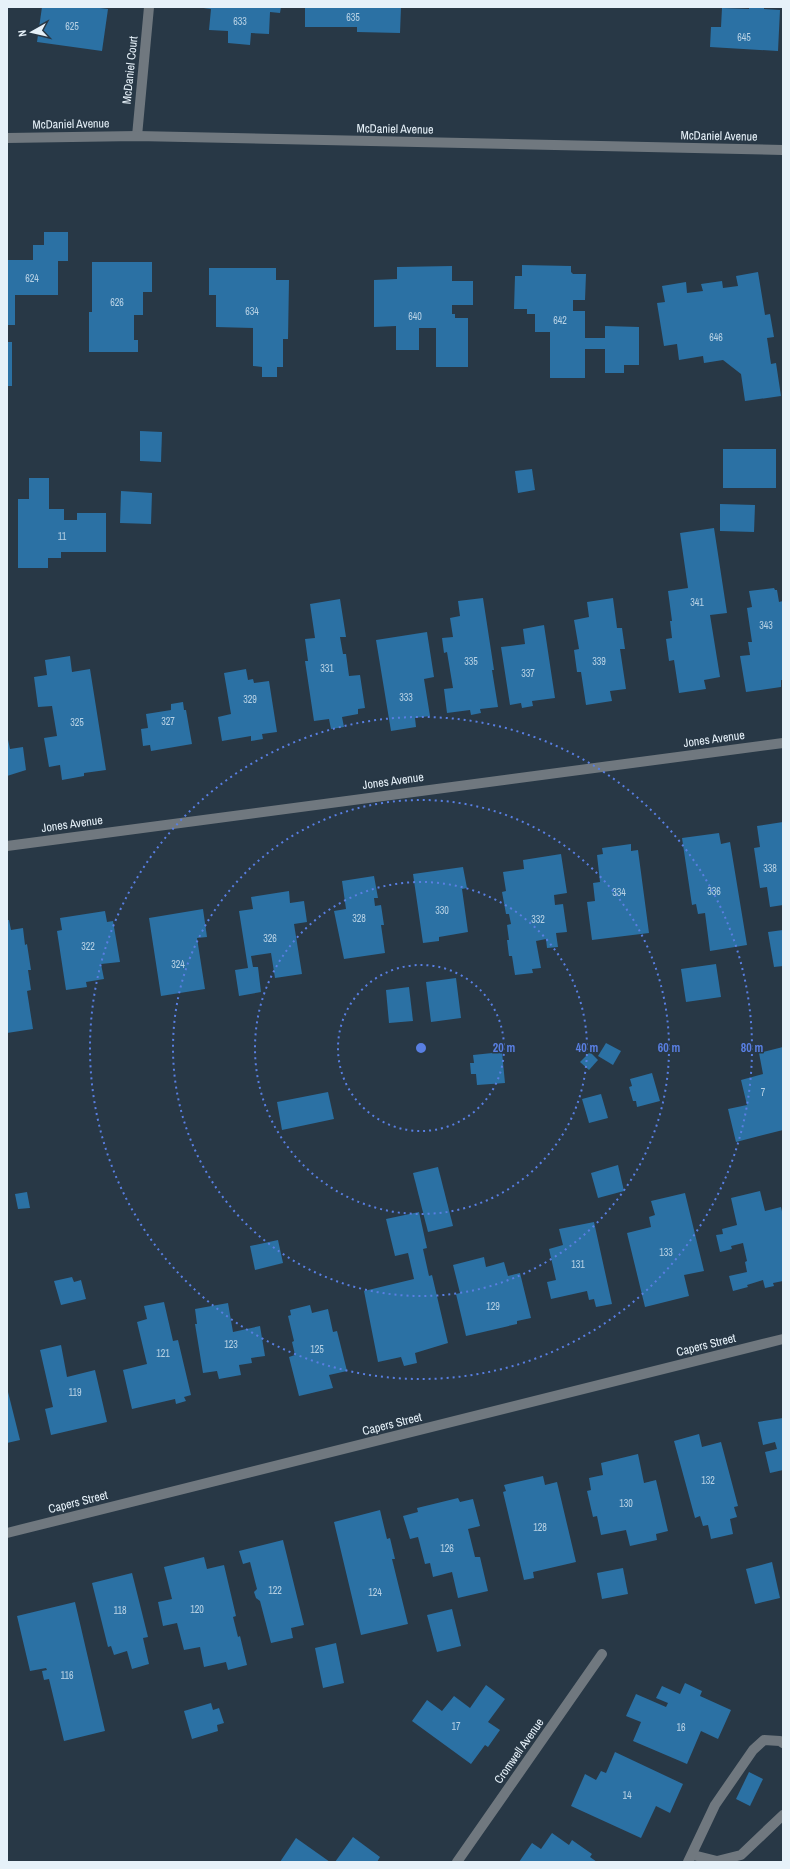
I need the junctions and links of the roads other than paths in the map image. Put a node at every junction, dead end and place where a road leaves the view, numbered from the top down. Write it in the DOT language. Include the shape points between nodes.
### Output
graph roads {
  1 [pos="149,7"];
  2 [pos="137,136"];
  3 [pos="7,138"];
  4 [pos="783,150"];
  5 [pos="783,743"];
  6 [pos="7,846"];
  7 [pos="783,1339"];
  8 [pos="7,1533"];
  9 [pos="602,1654"];
  10 [pos="783,1743"];
  11 [pos="783,1814"];
  12 [pos="690,1858"];
  13 [pos="457,1862"];
  1 -- 2 [label="street, McDaniel Court"];
  2 -- 3 [label="street, McDaniel Avenue"];
  2 -- 4 [label="street, McDaniel Avenue"];
  5 -- 6 [label="street, Jones Avenue"];
  7 -- 8 [label="street, Capers Street"];
  9 -- 13 [label="street, Cromwell Avenue"];
  10 -- 12 [label="street" via="764,1740 753,1750 715,1806"];
  11 -- 12 [label="street" via="741,1855 717,1861"];
}
